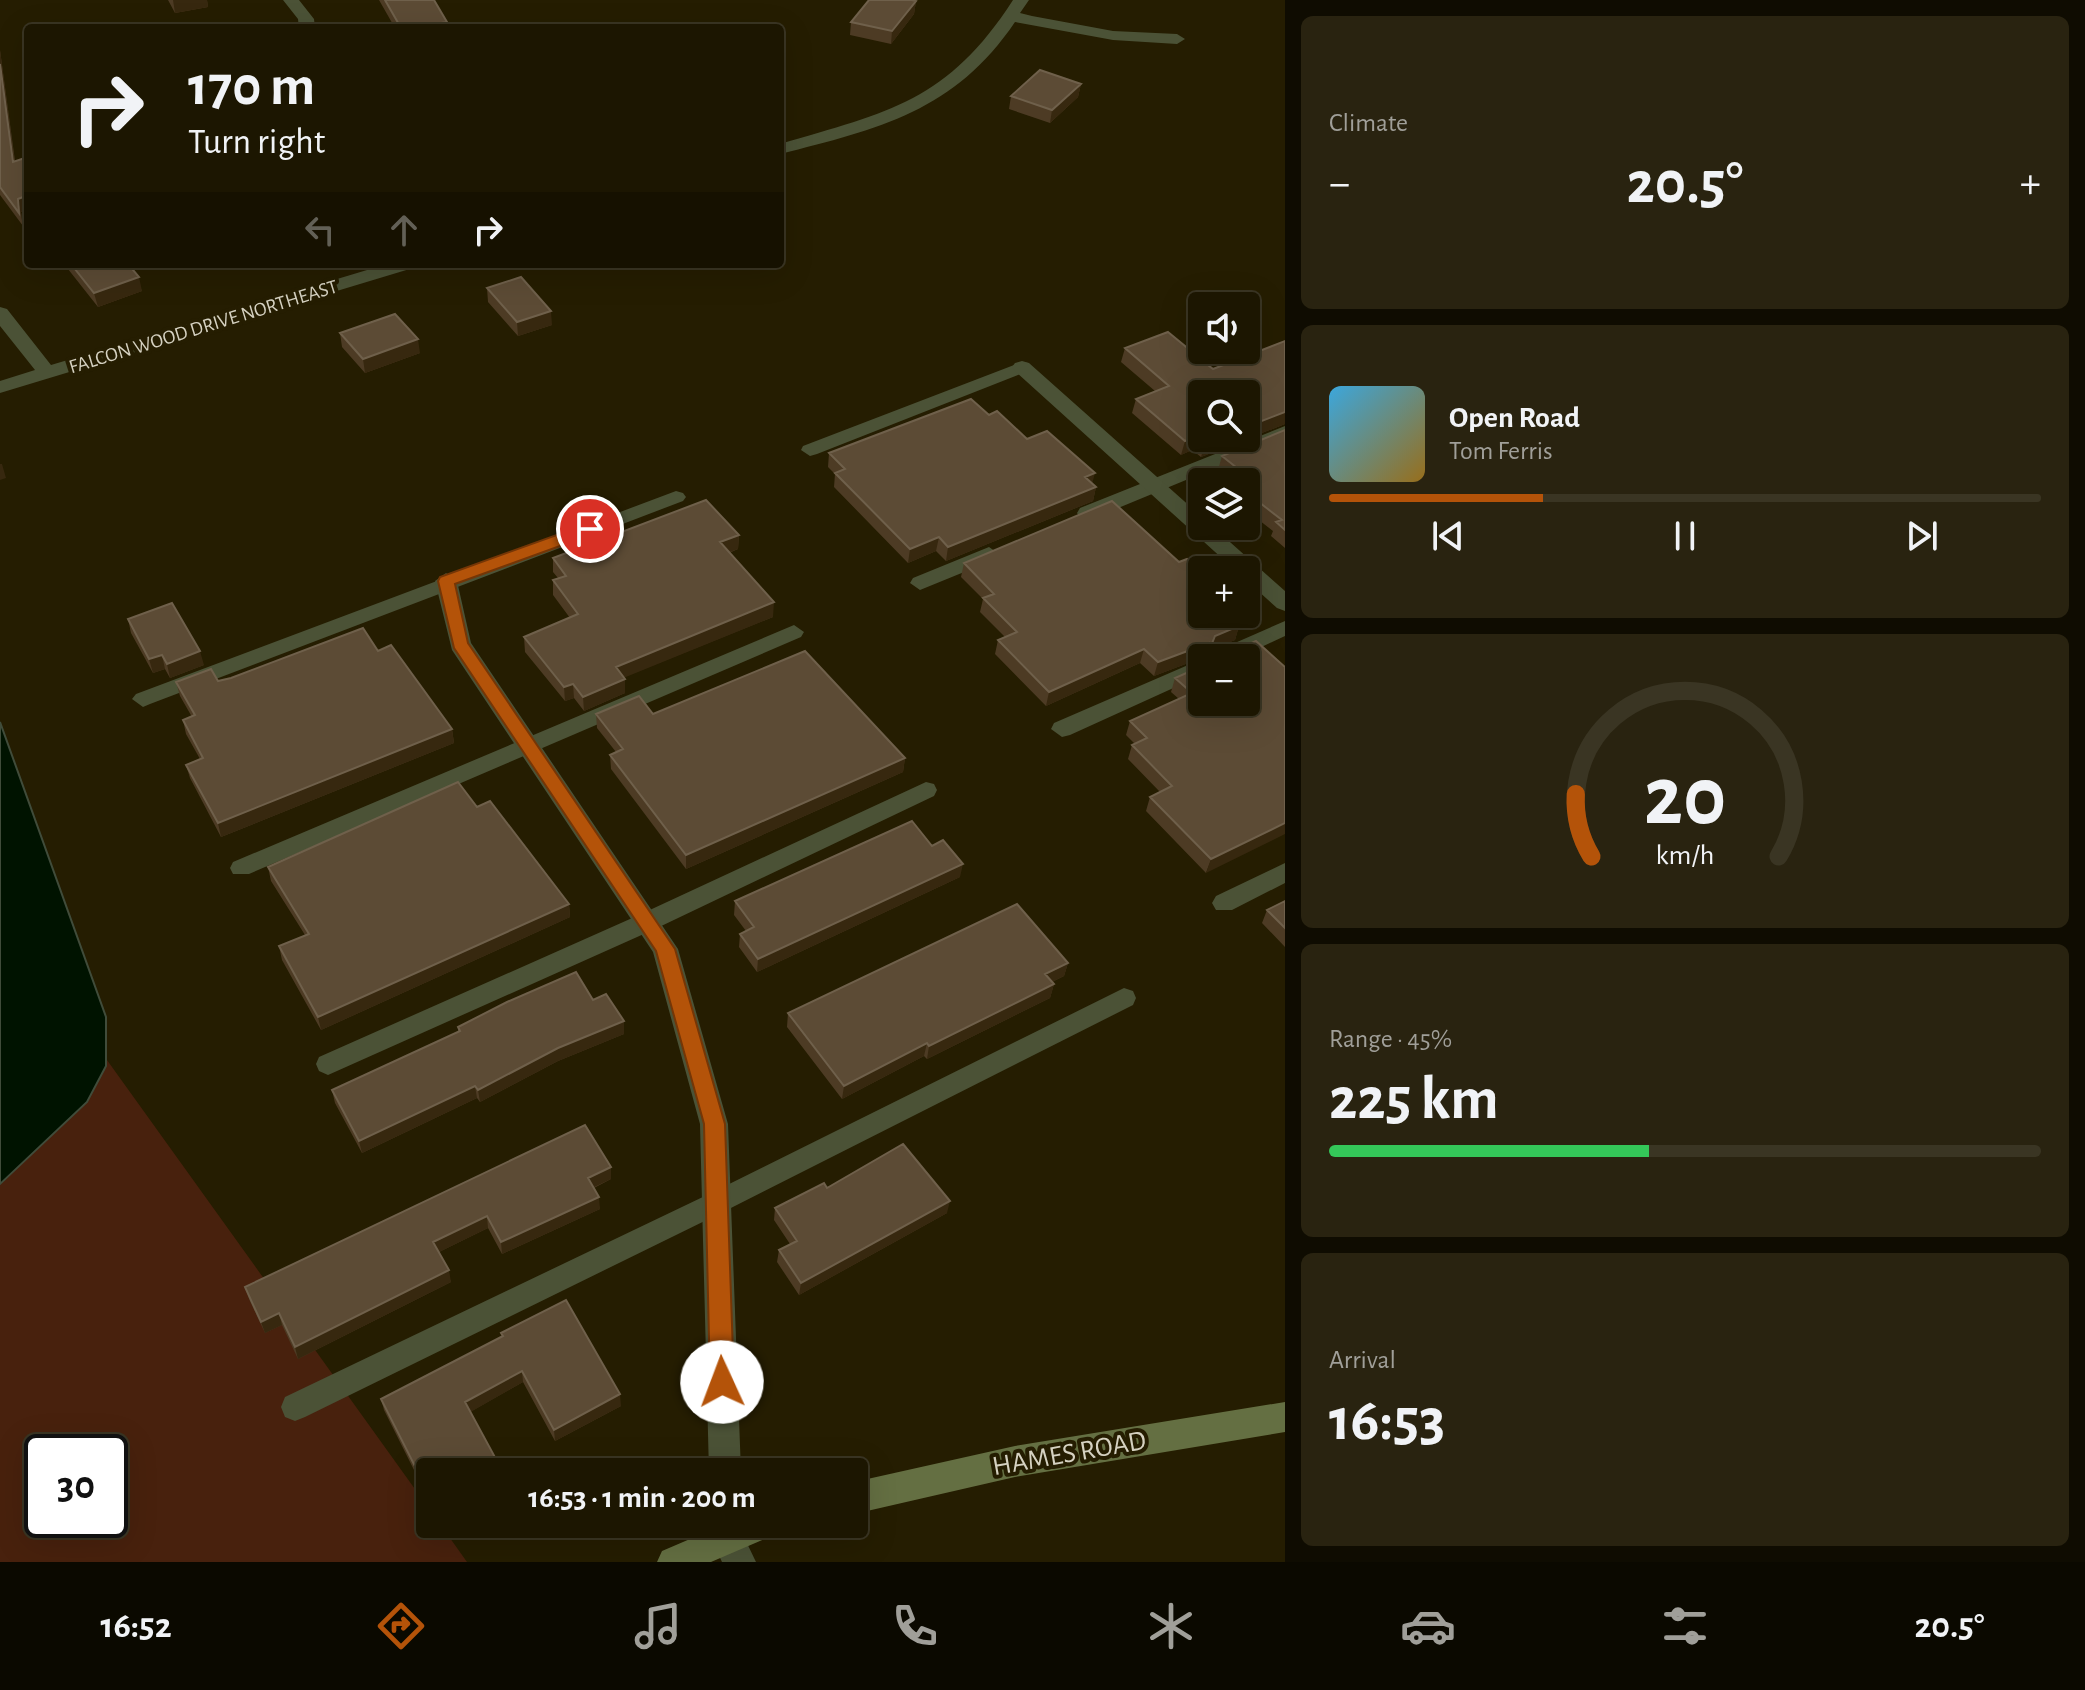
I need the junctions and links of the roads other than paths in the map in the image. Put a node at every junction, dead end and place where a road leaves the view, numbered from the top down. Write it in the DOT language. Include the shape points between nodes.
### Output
graph roads {
  1 [pos="291,0"];
  2 [pos="1021,0"];
  3 [pos="1011,16"];
  4 [pos="307,24"];
  5 [pos="1177,39"];
  6 [pos="784,148"];
  7 [pos="393,268"];
  8 [pos="0,313"];
  9 [pos="1022,367"];
  10 [pos="47,373"];
  11 [pos="0,387"];
  12 [pos="1285,432"];
  13 [pos="810,450"];
  14 [pos="1154,485"];
  15 [pos="676,497"];
  16 [pos="1066,522"];
  17 [pos="1008,546"];
  18 [pos="446,581"];
  19 [pos="920,583"];
  20 [pos="1285,603"];
  21 [pos="1285,628"];
  22 [pos="794,632"];
  23 [pos="1250,644"];
  24 [pos="1188,672"];
  25 [pos="143,699"];
  26 [pos="1062,729"];
  27 [pos="529,748"];
  28 [pos="926,790"];
  29 [pos="241,868"];
  30 [pos="1285,872"];
  31 [pos="1224,903"];
  32 [pos="647,922"];
  33 [pos="1124,998"];
  34 [pos="328,1064"];
  35 [pos="716,1203"];
  36 [pos="295,1407"];
  37 [pos="1285,1417"];
  38 [pos="725,1458"];
  39 [pos="868,1494"];
  40 [pos="731,1542"];
  41 [pos="673,1562"];
  1 -- 4 [label="street"];
  2 -- 3 [label="street"];
  3 -- 5 [label="street" via="1089,35"];
  3 -- 6 [label="street" via="974,64 930,98"];
  7 -- 10 [label="street, FALCON WOOD DRIVE NORTHEAST"];
  8 -- 10 [label="street"];
  9 -- 13 [label="lane"];
  9 -- 14 [label="street"];
  10 -- 11 [label="street, FALCON WOOD DRIVE NORTHEAST"];
  12 -- 14 [label="lane"];
  14 -- 16 [label="lane"];
  14 -- 20 [label="street"];
  15 -- 18 [label="lane"];
  17 -- 19 [label="lane"];
  18 -- 25 [label="lane"];
  18 -- 27 [label="street" via="460,644"];
  21 -- 23 [label="lane"];
  22 -- 27 [label="lane"];
  24 -- 26 [label="lane"];
  27 -- 29 [label="lane"];
  27 -- 32 [label="street"];
  28 -- 32 [label="lane"];
  30 -- 31 [label="lane"];
  32 -- 34 [label="lane"];
  32 -- 35 [label="street" via="665,949 714,1124"];
  33 -- 35 [label="lane"];
  35 -- 36 [label="lane"];
  35 -- 38 [label="street"];
  37 -- 39 [label="street, HAMES ROAD" via="1043,1456"];
  40 -- 41 [label="street"];
}
